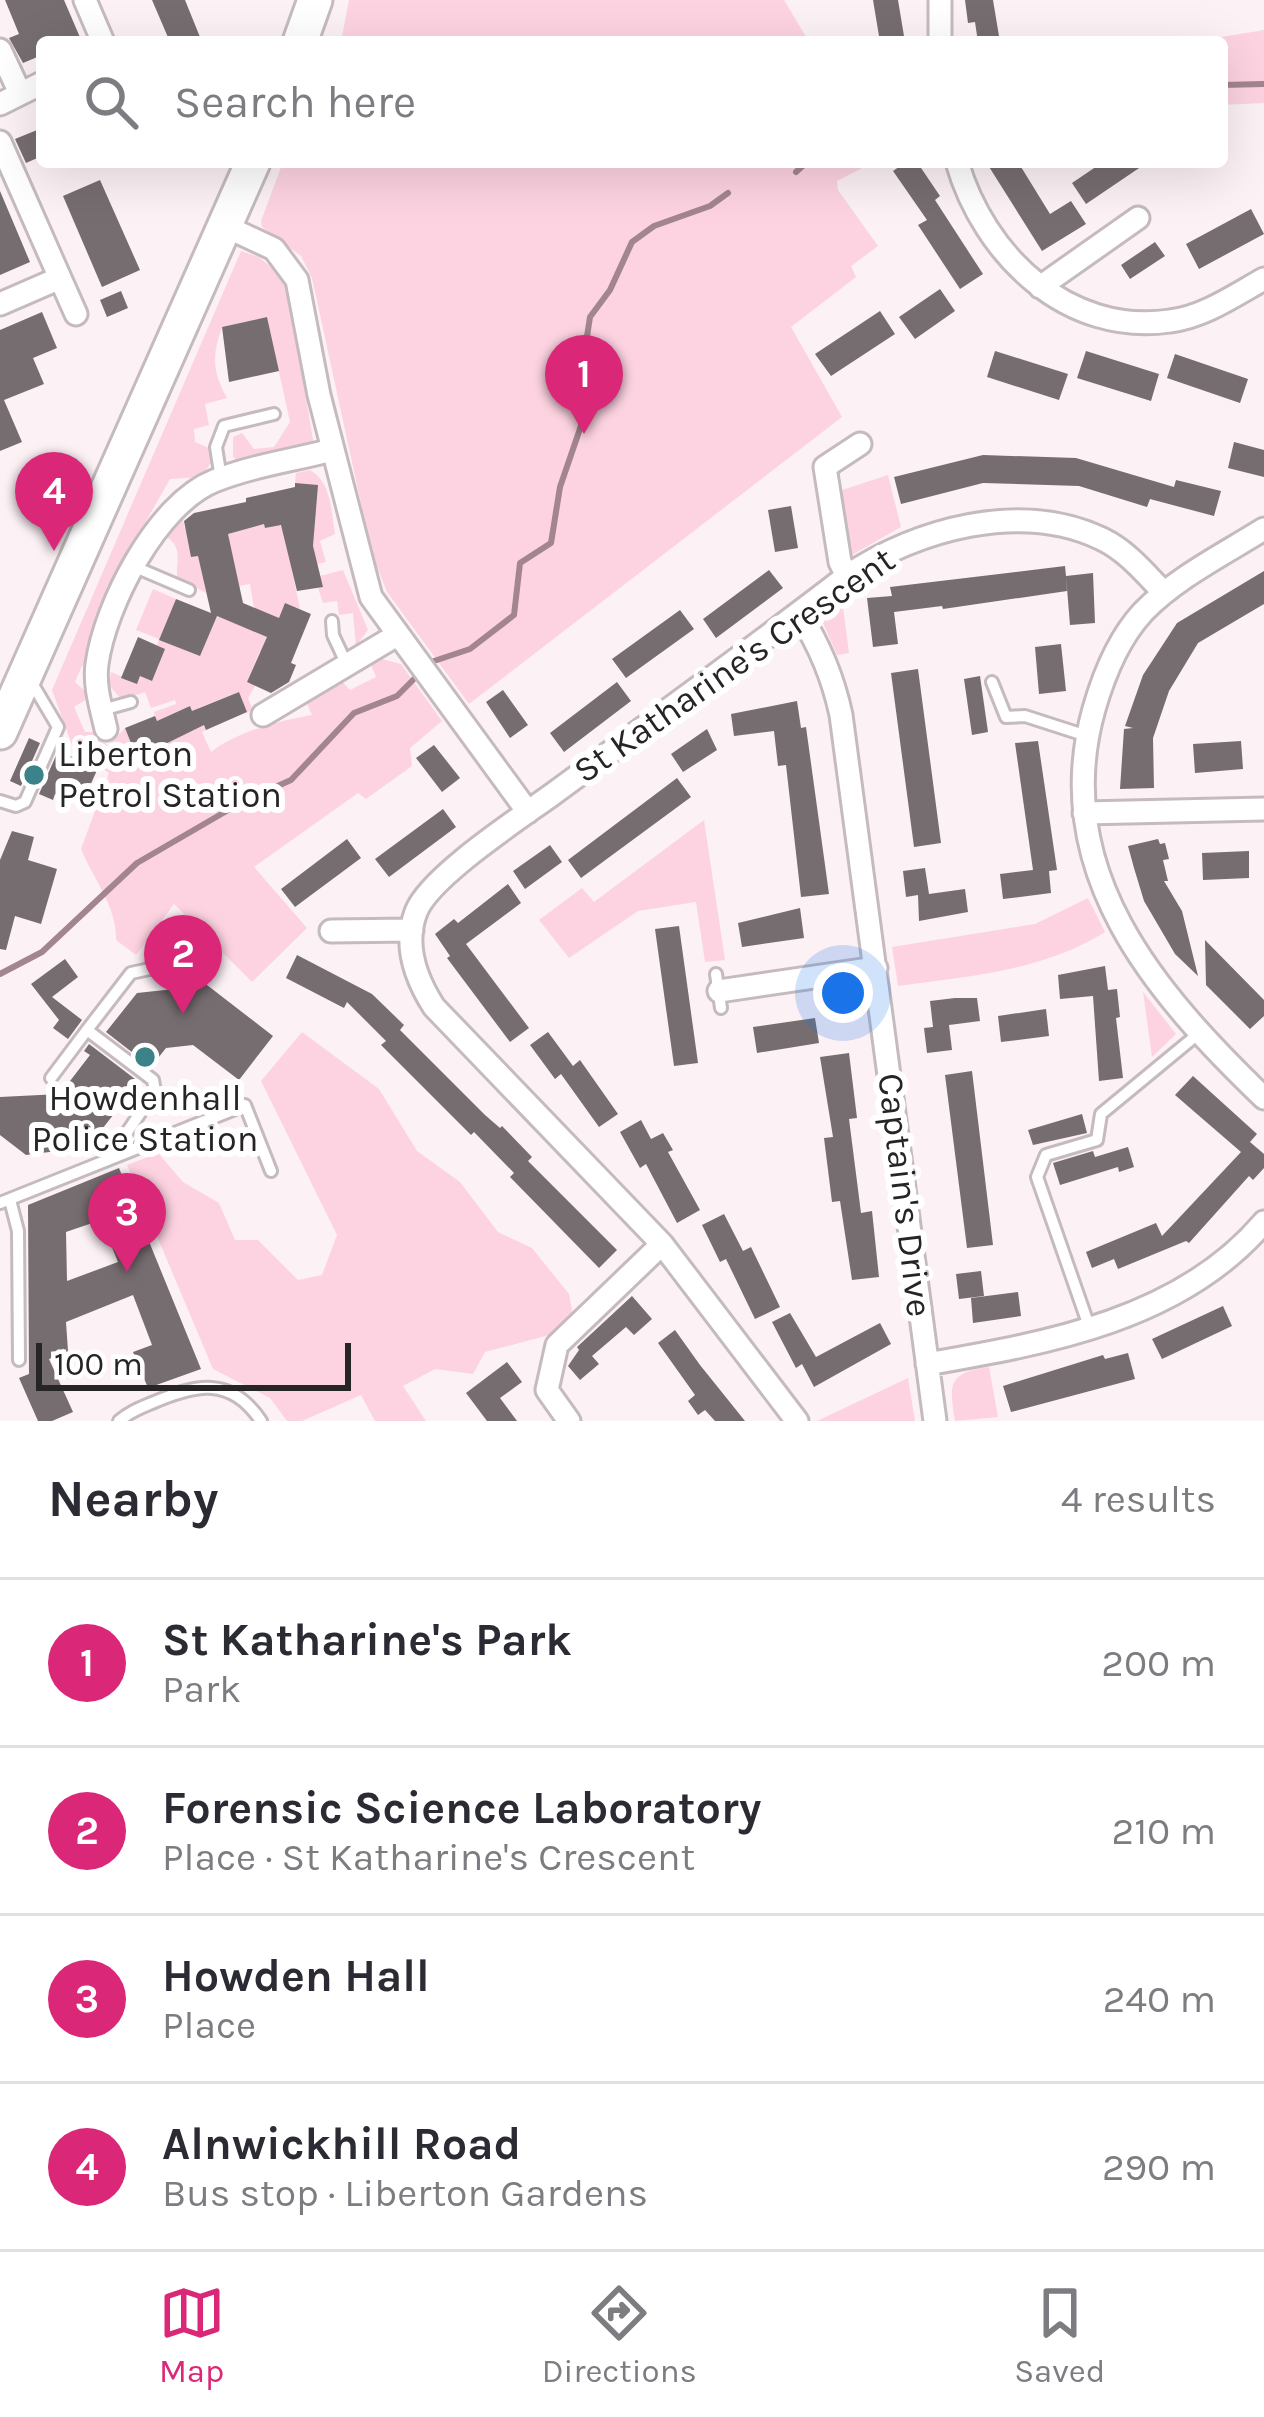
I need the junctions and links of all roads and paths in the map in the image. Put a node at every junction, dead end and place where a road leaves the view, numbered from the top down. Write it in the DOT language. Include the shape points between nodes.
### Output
graph roads {
  1 [pos="85,0"];
  2 [pos="315,0"];
  3 [pos="940,0"];
  4 [pos="100,36"];
  5 [pos="301,36"];
  6 [pos="940,36"];
  7 [pos="0,50"];
  8 [pos="10,99"];
  9 [pos="0,142"];
  10 [pos="251,168"];
  11 [pos="960,168"];
  12 [pos="1138,218"];
  13 [pos="227,227"];
  14 [pos="59,278"];
  15 [pos="1264,279"];
  16 [pos="1040,287"];
  17 [pos="0,304"];
  18 [pos="76,314"];
  19 [pos="274,414"];
  20 [pos="860,444"];
  21 [pos="332,450"];
  22 [pos="221,479"];
  23 [pos="58,490"];
  24 [pos="100,510"];
  25 [pos="1264,529"];
  26 [pos="135,567"];
  27 [pos="847,576"];
  28 [pos="189,590"];
  29 [pos="1164,593"];
  30 [pos="799,613"];
  31 [pos="332,621"];
  32 [pos="397,635"];
  33 [pos="347,665"];
  34 [pos="26,673"];
  35 [pos="992,682"];
  36 [pos="131,702"];
  37 [pos="263,715"];
  38 [pos="104,719"];
  39 [pos="0,732"];
  40 [pos="1087,736"];
  41 [pos="0,801"];
  42 [pos="1264,809"];
  43 [pos="528,812"];
  44 [pos="1084,813"];
  45 [pos="343,926"];
  46 [pos="412,930"];
  47 [pos="159,967"];
  48 [pos="876,968"];
  49 [pos="718,991"];
  50 [pos="87,1030"];
  51 [pos="1198,1034"];
  52 [pos="51,1078"];
  53 [pos="1264,1098"];
  54 [pos="110,1159"];
  55 [pos="271,1172"];
  56 [pos="5,1202"];
  57 [pos="1264,1222"];
  58 [pos="662,1244"];
  59 [pos="1090,1329"];
  60 [pos="19,1360"];
  61 [pos="927,1364"];
  62 [pos="119,1421"];
  63 [pos="261,1421"];
  64 [pos="569,1421"];
  65 [pos="797,1421"];
  66 [pos="935,1421"];
  1 -- 4 [label="street"];
  2 -- 5 [label="main road"];
  3 -- 6 [label="street"];
  7 -- 8 [label="street"];
  9 -- 14 [label="street"];
  10 -- 13 [label="main road"];
  11 -- 16 [label="street" via="993,238"];
  12 -- 16 [label="street"];
  13 -- 21 [label="street" via="274,249 298,280"];
  13 -- 24 [label="main road"];
  14 -- 17 [label="street"];
  14 -- 18 [label="street"];
  15 -- 16 [label="street" via="1193,316 1150,323 1093,316"];
  19 -- 22 [label="lane" via="224,426 216,447"];
  20 -- 27 [label="street" via="825,467"];
  21 -- 22 [label="street"];
  21 -- 32 [label="street" via="362,573"];
  22 -- 26 [label="street" via="170,513"];
  23 -- 24 [label="lane"];
  24 -- 34 [label="main road"];
  25 -- 29 [label="street"];
  26 -- 28 [label="lane"];
  26 -- 38 [label="street" via="97,662"];
  27 -- 29 [label="street, St Katharine's Crescent" via="893,548 950,530 1051,524 1106,541"];
  27 -- 30 [label="street, St Katharine's Crescent"];
  29 -- 40 [label="street" via="1117,648"];
  30 -- 43 [label="street, St Katharine's Crescent"];
  30 -- 48 [label="street, Captain's Drive" via="835,686"];
  31 -- 33 [label="lane"];
  32 -- 33 [label="street"];
  32 -- 43 [label="street"];
  33 -- 37 [label="street"];
  34 -- 39 [label="main road"];
  34 -- 41 [label="lane" via="58,727 25,802"];
  35 -- 40 [label="lane" via="1006,717"];
  36 -- 38 [label="lane"];
  40 -- 44 [label="street"];
  42 -- 44 [label="street"];
  43 -- 46 [label="street, St Katharine's Crescent" via="433,886"];
  44 -- 51 [label="street" via="1123,931"];
  45 -- 46 [label="street"];
  46 -- 58 [label="street" via="415,970 434,1007"];
  47 -- 50 [label="lane" via="131,973"];
  48 -- 49 [label="street"];
  48 -- 61 [label="street, Captain's Drive"];
  50 -- 52 [label="lane"];
  50 -- 54 [label="lane" via="153,1080"];
  51 -- 53 [label="street"];
  51 -- 59 [label="lane" via="1101,1114 1097,1140 1046,1155 1036,1178"];
  54 -- 55 [label="lane" via="245,1105"];
  54 -- 56 [label="lane"];
  56 -- 60 [label="lane" via="18,1231"];
  57 -- 59 [label="street" via="1204,1277"];
  58 -- 64 [label="street" via="557,1345 548,1390"];
  58 -- 65 [label="street"];
  59 -- 61 [label="street"];
  61 -- 66 [label="street, Captain's Drive"];
  62 -- 63 [label="lane" via="198,1388 230,1391"];
}
